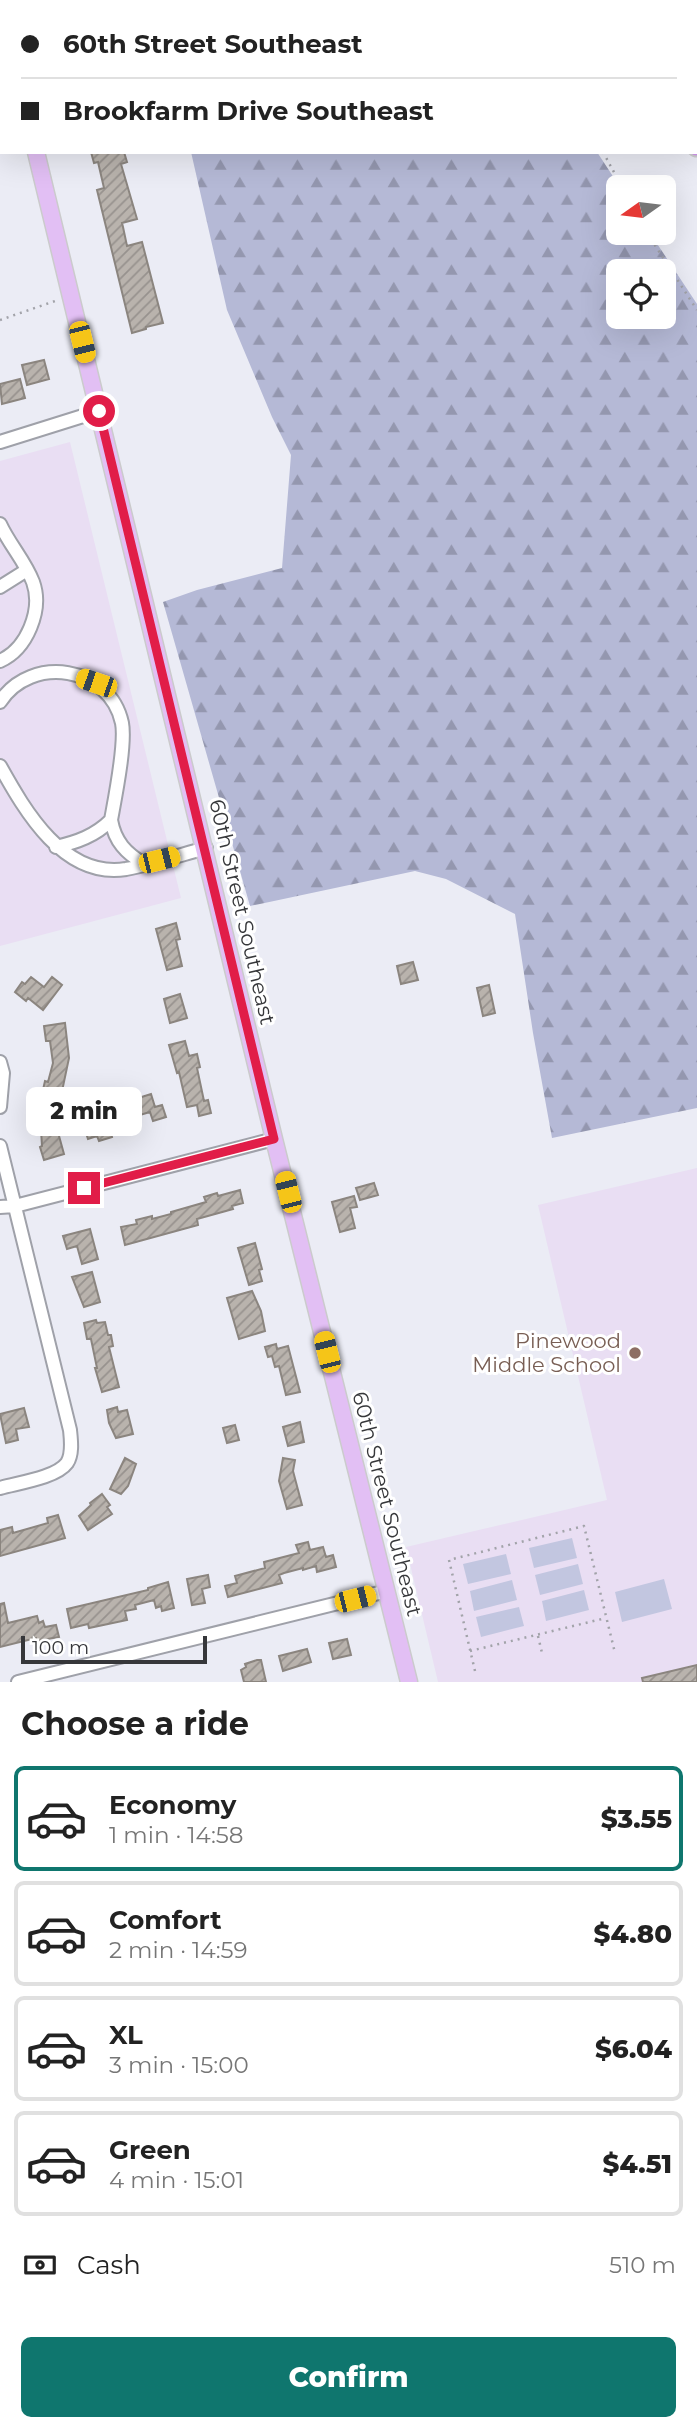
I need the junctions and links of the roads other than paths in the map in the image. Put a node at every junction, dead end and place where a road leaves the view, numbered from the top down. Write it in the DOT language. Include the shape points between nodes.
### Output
graph roads {
  1 [pos="36,154"];
  2 [pos="99,411"];
  3 [pos="0,442"];
  4 [pos="0,524"];
  5 [pos="27,570"];
  6 [pos="1,583"];
  7 [pos="0,661"];
  8 [pos="0,702"];
  9 [pos="0,766"];
  10 [pos="111,820"];
  11 [pos="56,847"];
  12 [pos="205,848"];
  13 [pos="144,864"];
  14 [pos="0,1062"];
  15 [pos="0,1107"];
  16 [pos="274,1139"];
  17 [pos="0,1146"];
  18 [pos="15,1206"];
  19 [pos="0,1208"];
  20 [pos="0,1488"];
  21 [pos="387,1591"];
  22 [pos="18,1682"];
  23 [pos="409,1682"];
  1 -- 2 [label="main road, 60th Street Southeast"];
  2 -- 3 [label="street"];
  2 -- 12 [label="main road, 60th Street Southeast"];
  4 -- 5 [label="street"];
  5 -- 6 [label="street"];
  5 -- 7 [label="street" via="35,598 29,632 14,654"];
  8 -- 10 [label="street" via="6,692 31,675 57,670 96,683 122,721"];
  9 -- 11 [label="street" via="29,815"];
  10 -- 11 [label="street" via="80,841"];
  10 -- 13 [label="street" via="120,844"];
  11 -- 13 [label="street" via="106,869"];
  12 -- 13 [label="street"];
  12 -- 16 [label="main road, 60th Street Southeast"];
  14 -- 15 [label="street"];
  16 -- 18 [label="street"];
  16 -- 21 [label="main road, 60th Street Southeast"];
  17 -- 18 [label="street"];
  18 -- 19 [label="street"];
  18 -- 20 [label="street" via="71,1450 67,1463 56,1471"];
  21 -- 22 [label="street"];
  21 -- 23 [label="main road, 60th Street Southeast"];
}
